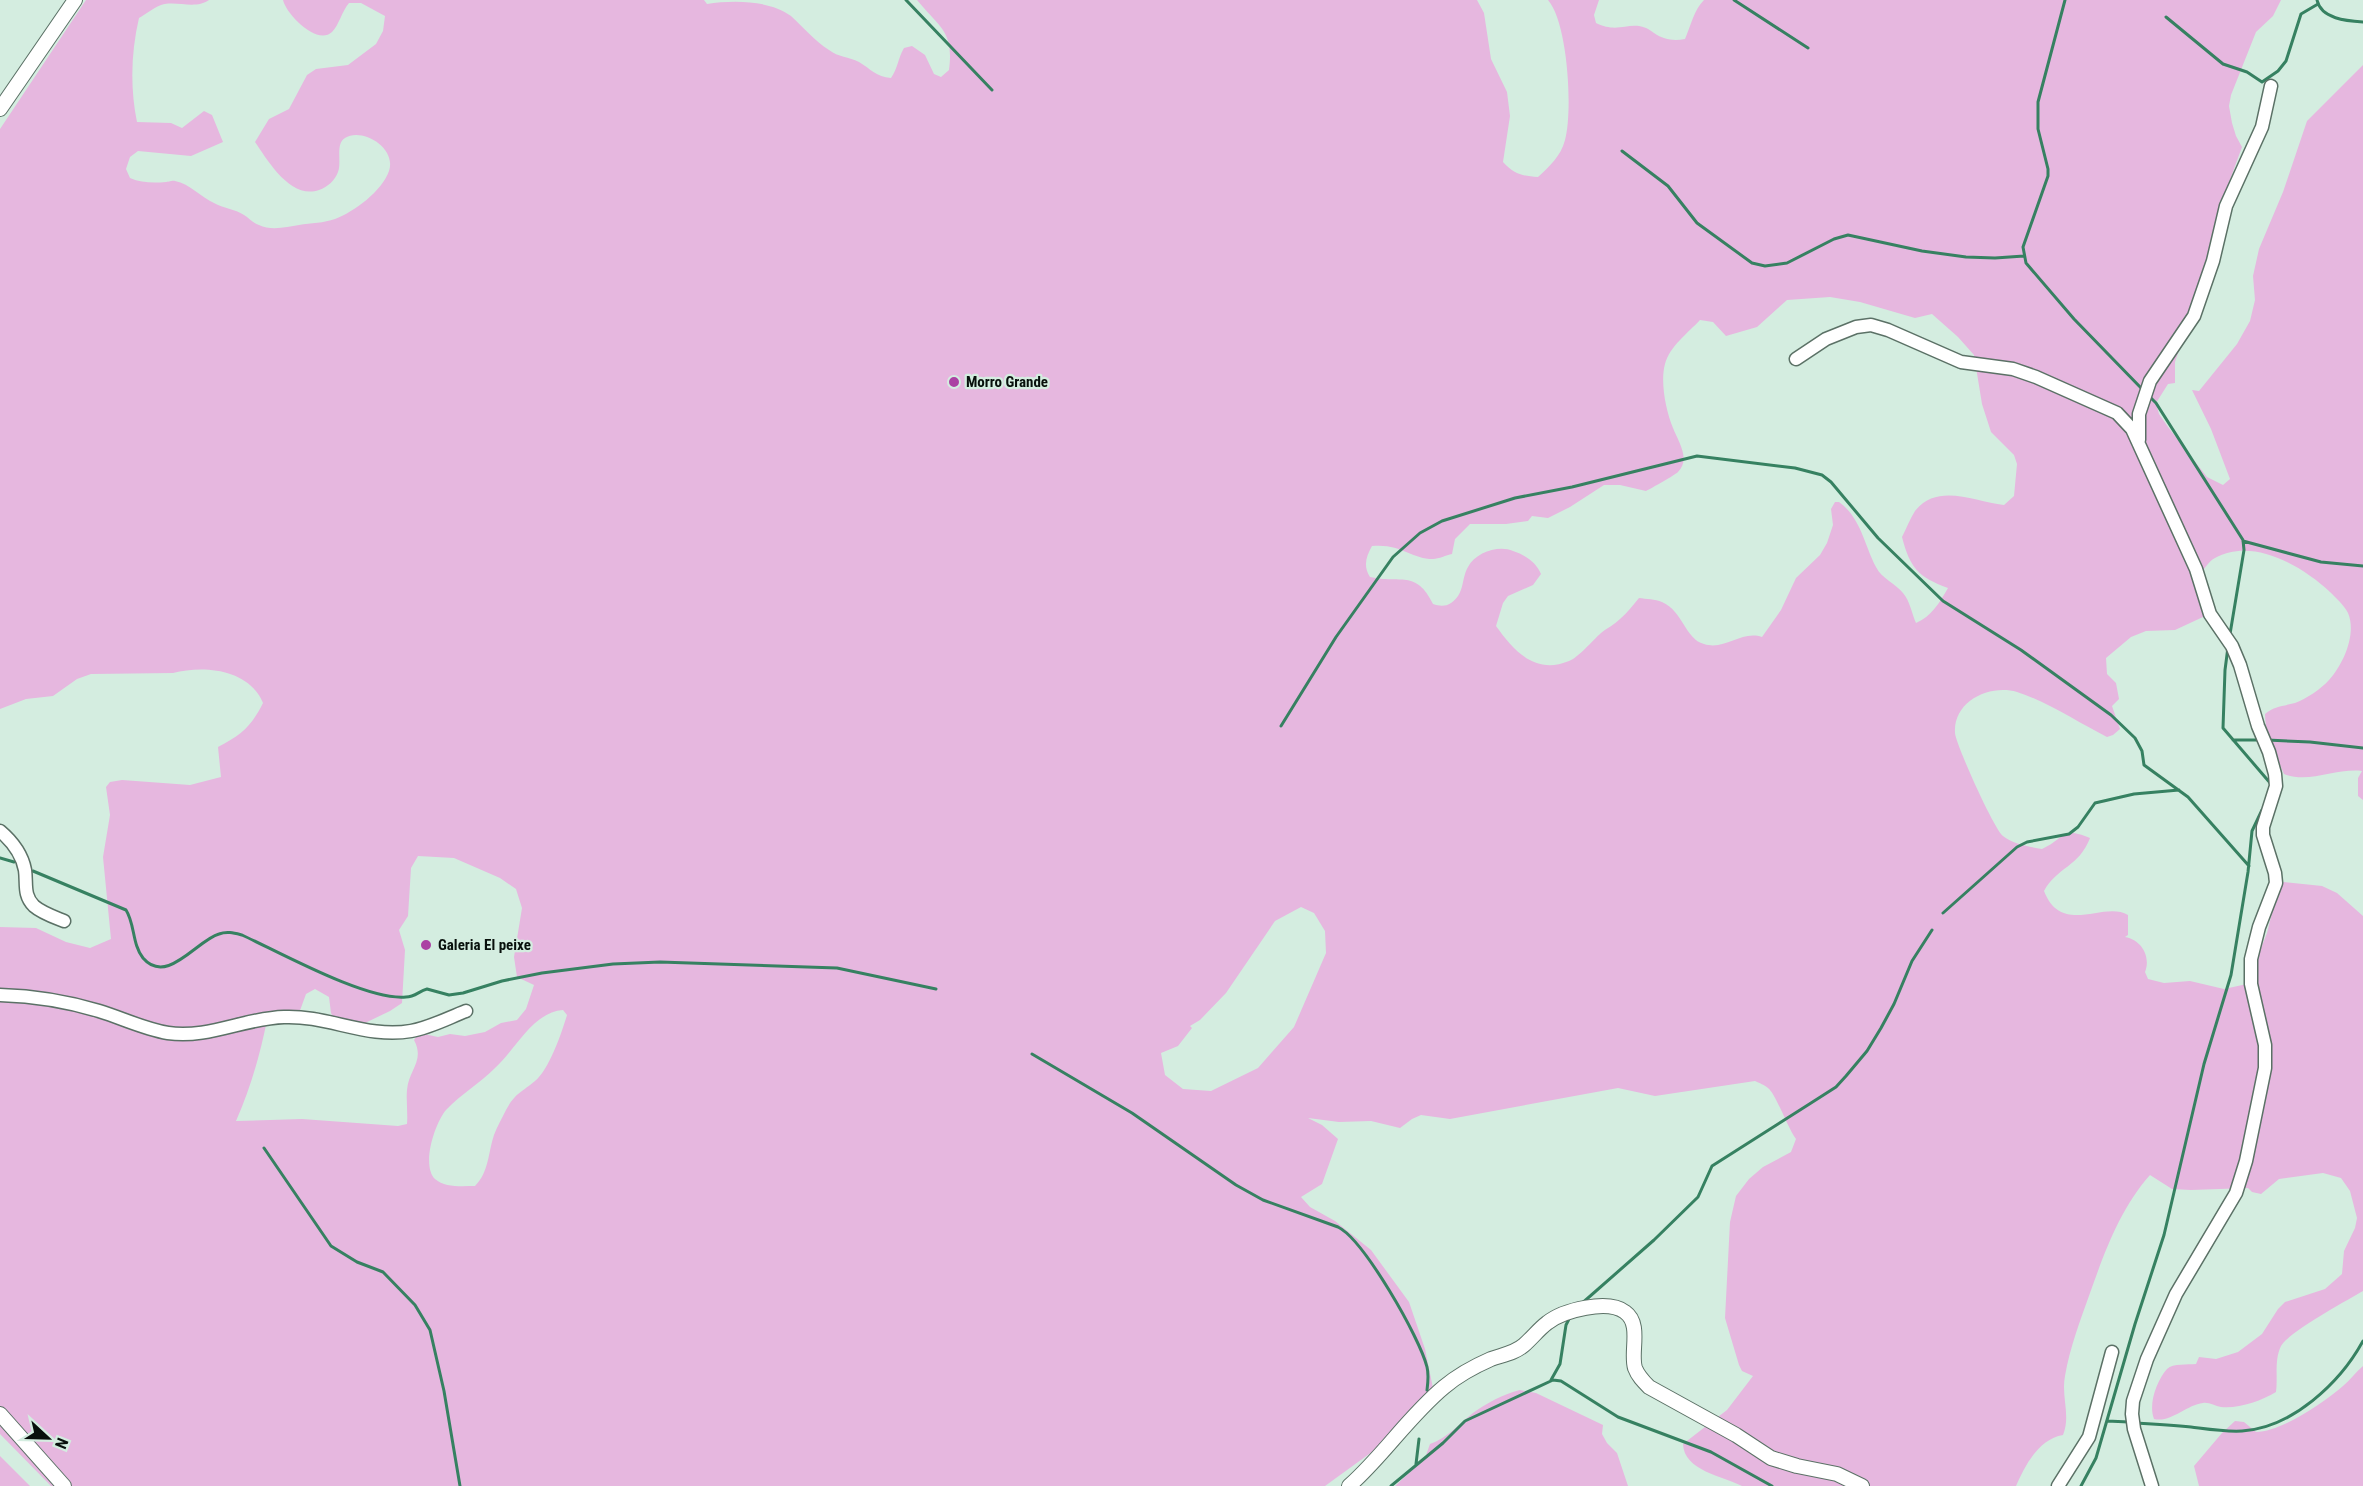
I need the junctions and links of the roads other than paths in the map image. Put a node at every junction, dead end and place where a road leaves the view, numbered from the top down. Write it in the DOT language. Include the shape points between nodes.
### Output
graph roads {
  1 [pos="75,0"];
  2 [pos="2271,86"];
  3 [pos="0,109"];
  4 [pos="1796,359"];
  5 [pos="2139,444"];
  6 [pos="0,831"];
  7 [pos="64,921"];
  8 [pos="0,995"];
  9 [pos="466,1011"];
  10 [pos="2112,1352"];
  11 [pos="0,1414"];
  12 [pos="64,1486"];
  13 [pos="1349,1486"];
  14 [pos="1862,1486"];
  15 [pos="2058,1486"];
  16 [pos="2152,1486"];
  1 -- 3 [label="street"];
  2 -- 5 [label="street" via="2262,127 2226,206 2194,316 2150,381 2139,414"];
  4 -- 5 [label="street" via="1826,339 1871,325 1961,362 2013,369 2092,401 2116,413 2132,429"];
  5 -- 16 [label="street" via="2196,569 2210,614 2240,665 2276,786 2263,835 2276,883 2251,959 2251,984 2265,1045 2265,1068 2236,1193 2176,1294 2133,1401 2134,1429"];
  6 -- 7 [label="street" via="23,861 29,900"];
  8 -- 9 [label="street" via="59,1001 182,1035 283,1017 319,1018 388,1032 410,1031"];
  10 -- 15 [label="street" via="2089,1437"];
  11 -- 12 [label="street"];
  13 -- 14 [label="street" via="1445,1386 1473,1368 1515,1351 1556,1317 1588,1307 1604,1307 1625,1312 1632,1320 1635,1368 1649,1387 1771,1458 1837,1474"];
}
